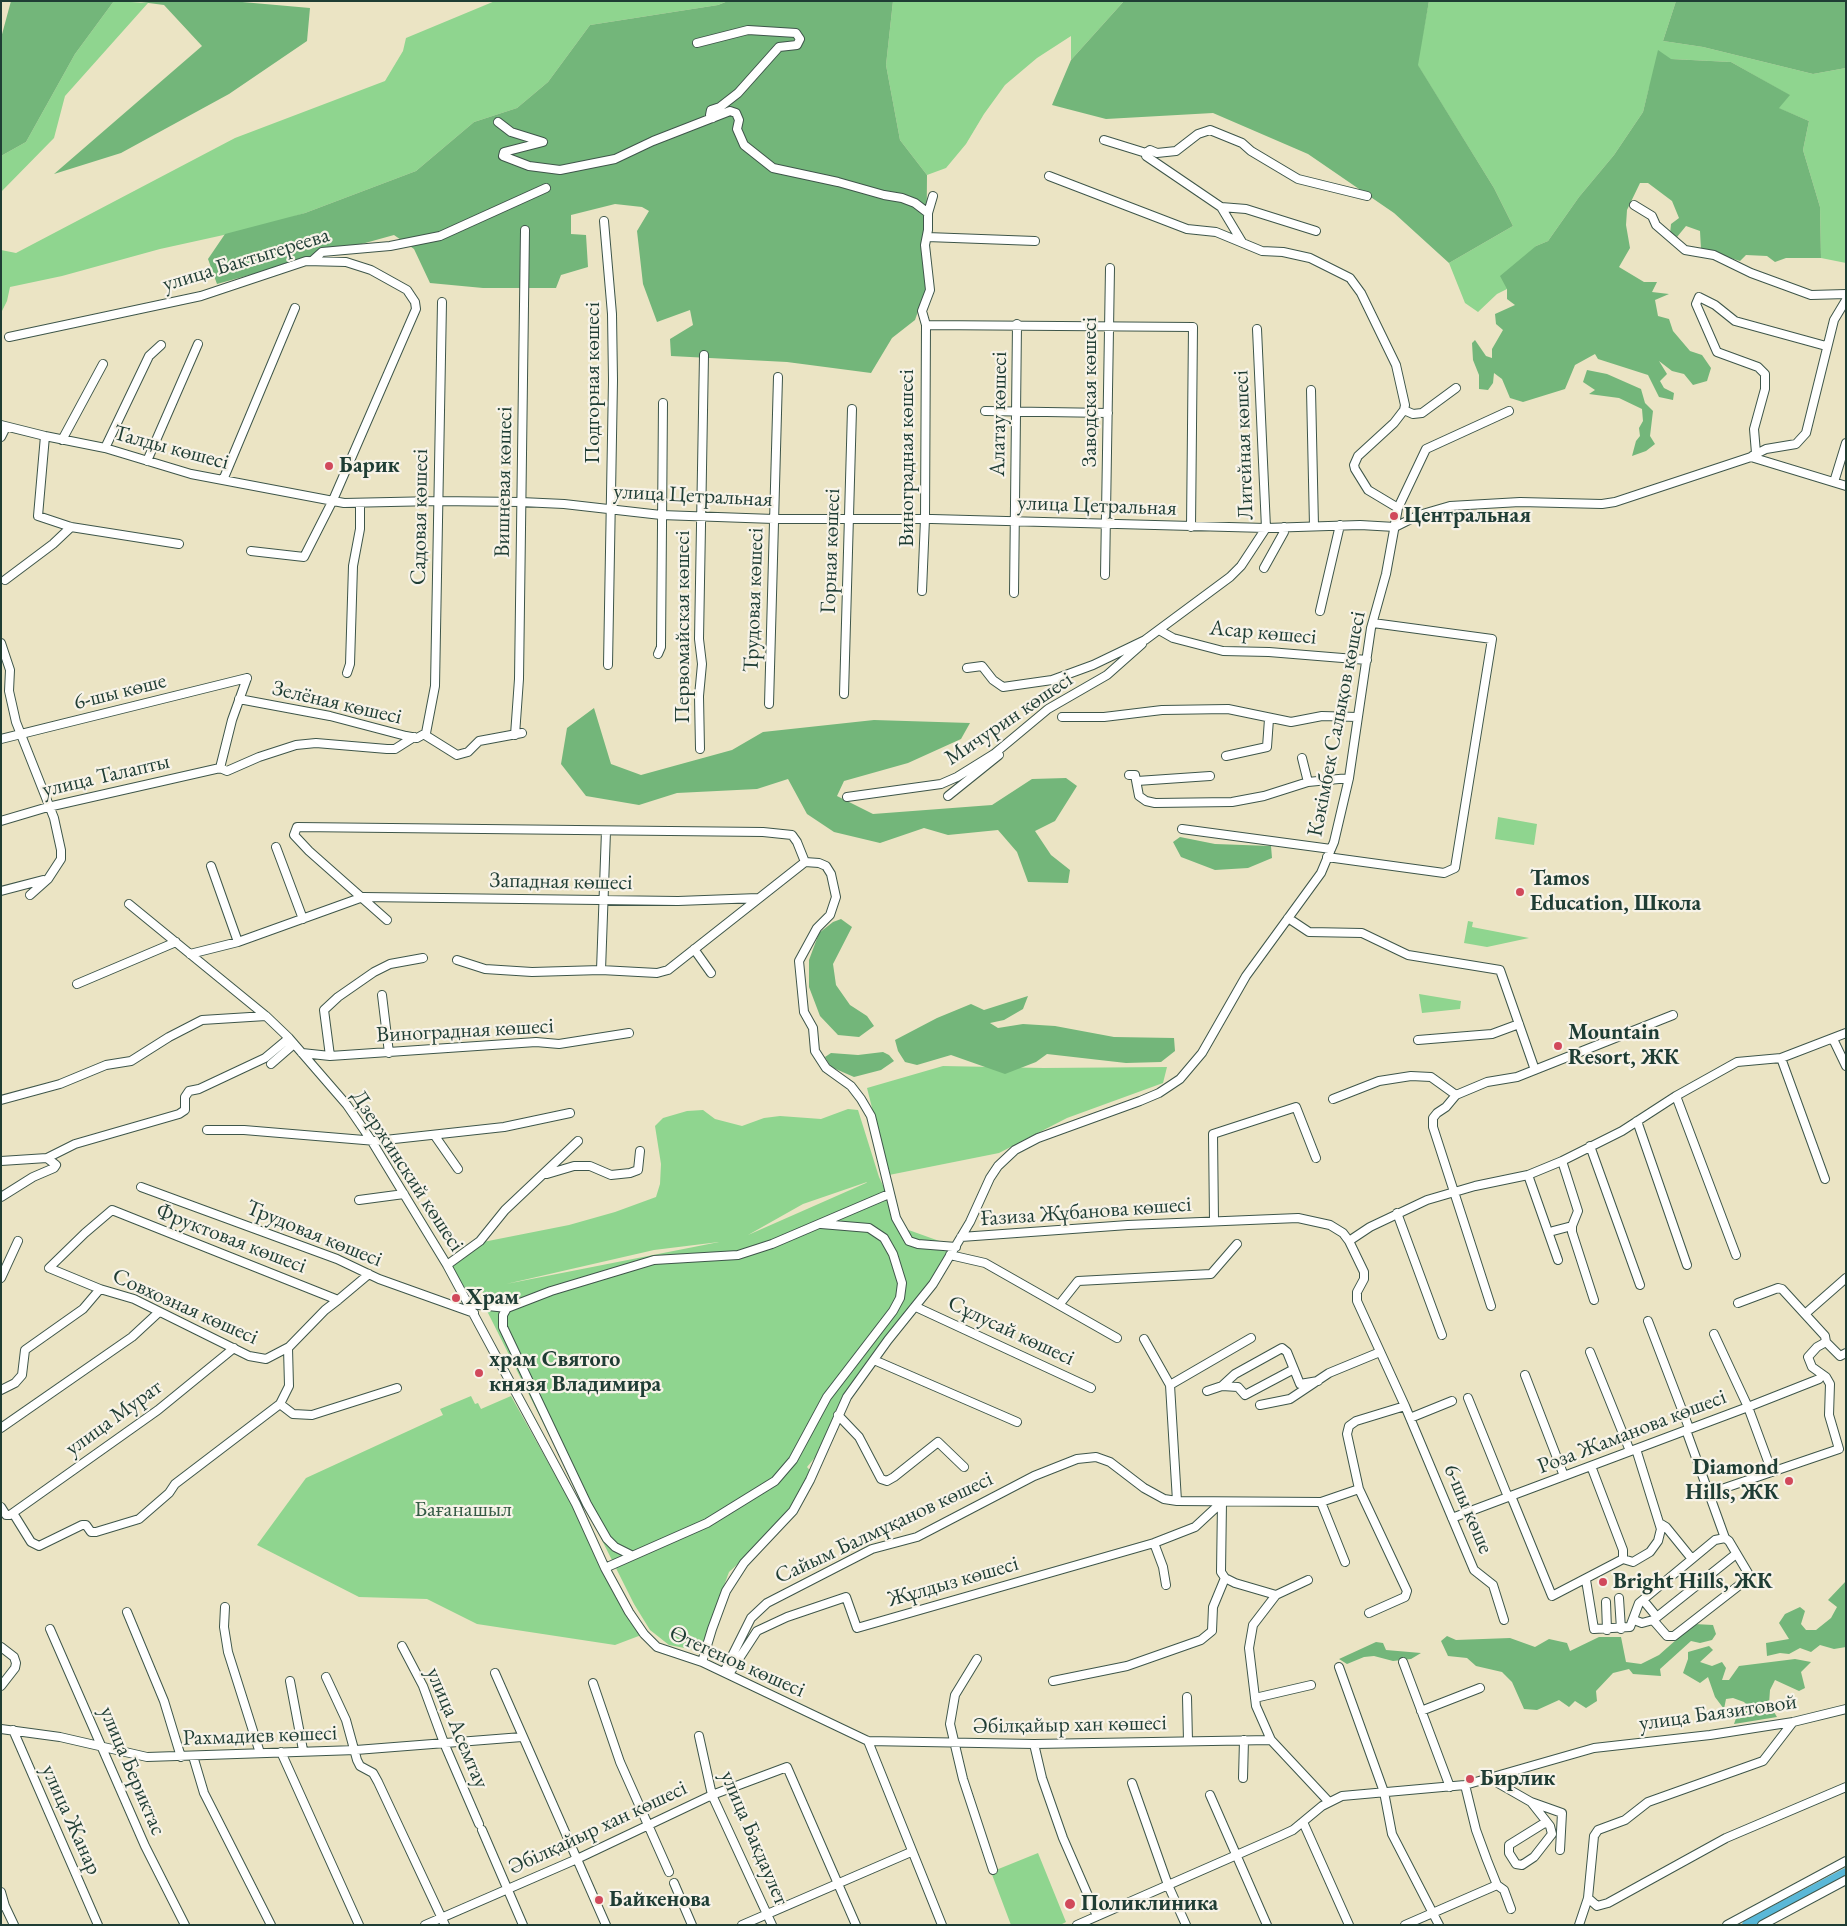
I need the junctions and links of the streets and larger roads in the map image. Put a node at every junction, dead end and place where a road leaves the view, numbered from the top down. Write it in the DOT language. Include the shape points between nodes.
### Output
graph roads {
  1 [pos="697,43"];
  2 [pos="713,118"];
  3 [pos="498,122"];
  4 [pos="1104,140"];
  5 [pos="1146,153"];
  6 [pos="1049,176"];
  7 [pos="546,188"];
  8 [pos="933,196"];
  9 [pos="1367,196"];
  10 [pos="1634,205"];
  11 [pos="1221,207"];
  12 [pos="928,213"];
  13 [pos="604,221"];
  14 [pos="525,230"];
  15 [pos="1316,231"];
  16 [pos="927,237"];
  17 [pos="1035,240"];
  18 [pos="1242,242"];
  19 [pos="312,261"];
  20 [pos="1110,268"];
  21 [pos="1846,294"];
  22 [pos="1846,300"];
  23 [pos="442,302"];
  24 [pos="295,308"];
  25 [pos="1018,324"];
  26 [pos="926,325"];
  27 [pos="1107,326"];
  28 [pos="1257,329"];
  29 [pos="9,338"];
  30 [pos="198,344"];
  31 [pos="160,345"];
  32 [pos="1826,346"];
  33 [pos="704,356"];
  34 [pos="103,364"];
  35 [pos="778,377"];
  36 [pos="1456,388"];
  37 [pos="1311,390"];
  38 [pos="663,403"];
  39 [pos="852,409"];
  40 [pos="1404,410"];
  41 [pos="985,411"];
  42 [pos="1509,411"];
  43 [pos="1017,412"];
  44 [pos="1108,413"];
  45 [pos="4,426"];
  46 [pos="1,436"];
  47 [pos="44,436"];
  48 [pos="62,440"];
  49 [pos="1846,442"];
  50 [pos="105,448"];
  51 [pos="1754,455"];
  52 [pos="147,462"];
  53 [pos="223,480"];
  54 [pos="1834,482"];
  55 [pos="1846,486"];
  56 [pos="332,500"];
  57 [pos="437,501"];
  58 [pos="521,502"];
  59 [pos="360,503"];
  60 [pos="1398,508"];
  61 [pos="610,510"];
  62 [pos="661,515"];
  63 [pos="701,516"];
  64 [pos="774,519"];
  65 [pos="850,519"];
  66 [pos="925,519"];
  67 [pos="1015,521"];
  68 [pos="1106,524"];
  69 [pos="1340,525"];
  70 [pos="1314,526"];
  71 [pos="71,527"];
  72 [pos="1191,527"];
  73 [pos="1284,527"];
  74 [pos="1395,527"];
  75 [pos="1266,528"];
  76 [pos="179,544"];
  77 [pos="251,550"];
  78 [pos="1264,568"];
  79 [pos="1104,575"];
  80 [pos="5,580"];
  81 [pos="922,591"];
  82 [pos="1014,593"];
  83 [pos="1320,611"];
  84 [pos="1372,623"];
  85 [pos="1159,630"];
  86 [pos="1145,640"];
  87 [pos="1,643"];
  88 [pos="658,654"];
  89 [pos="1367,660"];
  90 [pos="608,665"];
  91 [pos="966,668"];
  92 [pos="347,673"];
  93 [pos="844,694"];
  94 [pos="239,699"];
  95 [pos="769,704"];
  96 [pos="1062,717"];
  97 [pos="1357,717"];
  98 [pos="1269,719"];
  99 [pos="20,734"];
  100 [pos="426,734"];
  101 [pos="414,737"];
  102 [pos="1013,738"];
  103 [pos="1,739"];
  104 [pos="700,749"];
  105 [pos="1226,756"];
  106 [pos="1302,758"];
  107 [pos="222,769"];
  108 [pos="1129,775"];
  109 [pos="1210,776"];
  110 [pos="1349,778"];
  111 [pos="1137,781"];
  112 [pos="1308,782"];
  113 [pos="847,796"];
  114 [pos="948,796"];
  115 [pos="48,807"];
  116 [pos="1,821"];
  117 [pos="1182,829"];
  118 [pos="606,831"];
  119 [pos="276,847"];
  120 [pos="1331,849"];
  121 [pos="1327,857"];
  122 [pos="806,862"];
  123 [pos="211,866"];
  124 [pos="48,879"];
  125 [pos="1,891"];
  126 [pos="30,895"];
  127 [pos="363,897"];
  128 [pos="759,898"];
  129 [pos="605,900"];
  130 [pos="129,904"];
  131 [pos="1288,918"];
  132 [pos="303,919"];
  133 [pos="387,920"];
  134 [pos="176,942"];
  135 [pos="238,942"];
  136 [pos="694,949"];
  137 [pos="190,954"];
  138 [pos="423,958"];
  139 [pos="457,960"];
  140 [pos="601,970"];
  141 [pos="711,973"];
  142 [pos="77,984"];
  143 [pos="382,995"];
  144 [pos="1673,1014"];
  145 [pos="266,1016"];
  146 [pos="1519,1024"];
  147 [pos="629,1033"];
  148 [pos="1846,1033"];
  149 [pos="1833,1039"];
  150 [pos="1418,1040"];
  151 [pos="292,1041"];
  152 [pos="389,1053"];
  153 [pos="302,1054"];
  154 [pos="330,1056"];
  155 [pos="1781,1058"];
  156 [pos="272,1064"];
  157 [pos="1846,1066"];
  158 [pos="1535,1070"];
  159 [pos="1456,1095"];
  160 [pos="1676,1096"];
  161 [pos="1333,1099"];
  162 [pos="1,1100"];
  163 [pos="570,1113"];
  164 [pos="1637,1121"];
  165 [pos="207,1130"];
  166 [pos="435,1136"];
  167 [pos="371,1140"];
  168 [pos="578,1141"];
  169 [pos="1590,1146"];
  170 [pos="640,1151"];
  171 [pos="47,1158"];
  172 [pos="1316,1158"];
  173 [pos="1,1161"];
  174 [pos="1562,1161"];
  175 [pos="458,1168"];
  176 [pos="545,1174"];
  177 [pos="1528,1175"];
  178 [pos="1825,1180"];
  179 [pos="141,1187"];
  180 [pos="1452,1192"];
  181 [pos="404,1194"];
  182 [pos="889,1194"];
  183 [pos="1,1197"];
  184 [pos="359,1200"];
  185 [pos="1398,1212"];
  186 [pos="1214,1221"];
  187 [pos="821,1224"];
  188 [pos="1572,1226"];
  189 [pos="1553,1230"];
  190 [pos="961,1237"];
  191 [pos="18,1241"];
  192 [pos="1349,1241"];
  193 [pos="1237,1244"];
  194 [pos="956,1247"];
  195 [pos="950,1255"];
  196 [pos="1736,1255"];
  197 [pos="1558,1260"];
  198 [pos="1687,1264"];
  199 [pos="447,1265"];
  200 [pos="49,1268"];
  201 [pos="369,1274"];
  202 [pos="1,1278"];
  203 [pos="1846,1278"];
  204 [pos="1640,1284"];
  205 [pos="100,1289"];
  206 [pos="338,1300"];
  207 [pos="1594,1300"];
  208 [pos="1738,1303"];
  209 [pos="469,1304"];
  210 [pos="1058,1305"];
  211 [pos="1492,1306"];
  212 [pos="916,1307"];
  213 [pos="507,1308"];
  214 [pos="159,1312"];
  215 [pos="474,1313"];
  216 [pos="1805,1314"];
  217 [pos="1648,1321"];
  218 [pos="1714,1334"];
  219 [pos="1442,1335"];
  220 [pos="1117,1338"];
  221 [pos="1251,1338"];
  222 [pos="1144,1339"];
  223 [pos="1826,1342"];
  224 [pos="234,1348"];
  225 [pos="288,1348"];
  226 [pos="1380,1352"];
  227 [pos="1590,1352"];
  228 [pos="1846,1353"];
  229 [pos="874,1360"];
  230 [pos="1294,1369"];
  231 [pos="1525,1375"];
  232 [pos="1822,1375"];
  233 [pos="1318,1381"];
  234 [pos="1170,1385"];
  235 [pos="1222,1386"];
  236 [pos="397,1388"];
  237 [pos="1091,1388"];
  238 [pos="1,1390"];
  239 [pos="1207,1391"];
  240 [pos="1468,1398"];
  241 [pos="1452,1401"];
  242 [pos="280,1404"];
  243 [pos="1260,1405"];
  244 [pos="1405,1406"];
  245 [pos="1748,1407"];
  246 [pos="838,1415"];
  247 [pos="1410,1418"];
  248 [pos="1017,1422"];
  249 [pos="1,1428"];
  250 [pos="1688,1429"];
  251 [pos="1842,1447"];
  252 [pos="1633,1450"];
  253 [pos="1591,1466"];
  254 [pos="964,1467"];
  255 [pos="1772,1472"];
  256 [pos="1564,1476"];
  257 [pos="1360,1489"];
  258 [pos="1710,1493"];
  259 [pos="1510,1497"];
  260 [pos="1177,1501"];
  261 [pos="1222,1502"];
  262 [pos="1321,1502"];
  263 [pos="1,1507"];
  264 [pos="13,1513"];
  265 [pos="1452,1518"];
  266 [pos="1661,1524"];
  267 [pos="1725,1538"];
  268 [pos="1154,1543"];
  269 [pos="1736,1554"];
  270 [pos="631,1555"];
  271 [pos="1623,1559"];
  272 [pos="1692,1559"];
  273 [pos="1345,1562"];
  274 [pos="605,1568"];
  275 [pos="1225,1578"];
  276 [pos="1308,1580"];
  277 [pos="1586,1580"];
  278 [pos="1166,1585"];
  279 [pos="1276,1595"];
  280 [pos="1619,1598"];
  281 [pos="1644,1600"];
  282 [pos="1606,1602"];
  283 [pos="225,1607"];
  284 [pos="127,1612"];
  285 [pos="1369,1613"];
  286 [pos="1504,1620"];
  287 [pos="1634,1620"];
  288 [pos="50,1629"];
  289 [pos="1621,1629"];
  290 [pos="1607,1630"];
  291 [pos="402,1646"];
  292 [pos="1,1647"];
  293 [pos="977,1659"];
  294 [pos="702,1662"];
  295 [pos="1403,1662"];
  296 [pos="1338,1667"];
  297 [pos="495,1673"];
  298 [pos="726,1673"];
  299 [pos="326,1677"];
  300 [pos="290,1681"];
  301 [pos="1053,1681"];
  302 [pos="593,1683"];
  303 [pos="1311,1685"];
  304 [pos="1,1686"];
  305 [pos="1480,1688"];
  306 [pos="1187,1697"];
  307 [pos="1255,1698"];
  308 [pos="1846,1709"];
  309 [pos="1421,1711"];
  310 [pos="1793,1722"];
  311 [pos="1,1729"];
  312 [pos="13,1730"];
  313 [pos="699,1736"];
  314 [pos="522,1737"];
  315 [pos="1244,1740"];
  316 [pos="1271,1740"];
  317 [pos="868,1741"];
  318 [pos="1188,1741"];
  319 [pos="444,1743"];
  320 [pos="954,1743"];
  321 [pos="1034,1744"];
  322 [pos="104,1748"];
  323 [pos="303,1750"];
  324 [pos="356,1750"];
  325 [pos="281,1752"];
  326 [pos="260,1753"];
  327 [pos="193,1756"];
  328 [pos="181,1757"];
  329 [pos="1243,1778"];
  330 [pos="1489,1778"];
  331 [pos="1132,1783"];
  332 [pos="1465,1785"];
  333 [pos="1450,1787"];
  334 [pos="1846,1787"];
  335 [pos="1384,1792"];
  336 [pos="712,1795"];
  337 [pos="1210,1795"];
  338 [pos="1329,1802"];
  339 [pos="1531,1802"];
  340 [pos="1303,1822"];
  341 [pos="1546,1822"];
  342 [pos="649,1824"];
  343 [pos="1560,1850"];
  344 [pos="912,1852"];
  345 [pos="1236,1855"];
  346 [pos="577,1859"];
  347 [pos="1846,1861"];
  348 [pos="993,1870"];
  349 [pos="669,1872"];
  350 [pos="1846,1880"];
  351 [pos="674,1883"];
  352 [pos="838,1883"];
  353 [pos="1168,1885"];
  354 [pos="1497,1885"];
  355 [pos="508,1889"];
  356 [pos="1,1892"];
  357 [pos="1588,1898"];
  358 [pos="3,1906"];
  359 [pos="1511,1909"];
  360 [pos="1431,1912"];
  361 [pos="767,1914"];
  362 [pos="1097,1916"];
  363 [pos="443,1921"];
  364 [pos="14,1925"];
  365 [pos="98,1925"];
  366 [pos="185,1925"];
  367 [pos="271,1925"];
  368 [pos="359,1925"];
  369 [pos="426,1925"];
  370 [pos="524,1925"];
  371 [pos="606,1925"];
  372 [pos="692,1925"];
  373 [pos="742,1925"];
  374 [pos="772,1925"];
  375 [pos="856,1925"];
  376 [pos="942,1925"];
  377 [pos="1076,1925"];
  378 [pos="1186,1925"];
  379 [pos="1267,1925"];
  380 [pos="1348,1925"];
  381 [pos="1405,1925"];
  382 [pos="1439,1925"];
  383 [pos="1580,1925"];
  384 [pos="1727,1925"];
  385 [pos="1762,1925"];
  1 -- 2 [label="street" via="748,30 796,33 800,39 797,45 778,47 738,93 711,110"];
  2 -- 3 [label="street" via="614,159 560,170 529,166 503,156 504,152 543,142 511,132"];
  2 -- 12 [label="street" via="730,111 736,113 739,137 756,156 773,168 902,198"];
  4 -- 5 [label="street"];
  5 -- 9 [label="street" via="1150,150 1176,152 1198,134 1210,130 1242,143 1298,179"];
  5 -- 11 [label="street" via="1152,161"];
  6 -- 18 [label="street" via="1187,229 1216,232"];
  7 -- 19 [label="street, улица Бактыгереева" via="440,236 390,246 322,252"];
  8 -- 12 [label="street, Виноградная көшесі"];
  10 -- 21 [label="street" via="1652,216 1656,225 1685,250 1714,255 1810,295"];
  11 -- 15 [label="street" via="1246,209"];
  11 -- 18 [label="street"];
  12 -- 16 [label="street, Виноградная көшесі"];
  13 -- 61 [label="street, Подгорная көшесі" via="612,314"];
  14 -- 58 [label="street, Вишневая көшесі"];
  16 -- 17 [label="street"];
  16 -- 26 [label="street, Виноградная көшесі" via="930,290 922,311"];
  18 -- 40 [label="street" via="1262,251 1310,258 1354,282 1396,366 1404,395"];
  19 -- 29 [label="street, улица Бактыгереева" via="201,296"];
  19 -- 56 [label="street" via="346,262 371,270 407,290 416,309"];
  20 -- 27 [label="street, Заводская көшесі"];
  22 -- 32 [label="street, улица Цетральная" via="1834,320"];
  23 -- 57 [label="street, Садовая көшесі"];
  24 -- 53 [label="street"];
  25 -- 26 [label="street"];
  25 -- 27 [label="street"];
  25 -- 43 [label="street, Алатау көшесі"];
  26 -- 66 [label="street, Виноградная көшесі"];
  27 -- 44 [label="street, Заводская көшесі"];
  27 -- 72 [label="street" via="1193,327"];
  28 -- 75 [label="street, Литейная көшесі"];
  30 -- 52 [label="street"];
  31 -- 50 [label="street" via="149,356"];
  32 -- 51 [label="street, улица Цетральная" via="1806,433 1796,444 1766,449"];
  32 -- 51 [label="street" via="1735,321 1716,305 1699,298 1696,304 1717,352 1758,367 1765,374 1754,429"];
  33 -- 63 [label="street, Первомайская көшесі"];
  34 -- 48 [label="street"];
  35 -- 64 [label="street, Трудовая көшесі"];
  36 -- 40 [label="street" via="1422,413"];
  37 -- 70 [label="street"];
  38 -- 62 [label="street"];
  39 -- 65 [label="street, Горная көшесі"];
  40 -- 60 [label="street" via="1394,424 1358,456 1354,465 1368,490"];
  41 -- 43 [label="street"];
  42 -- 60 [label="street, Кәкімбек Салықов көшесі" via="1430,446 1421,457"];
  43 -- 44 [label="street"];
  43 -- 67 [label="street, Алатау көшесі"];
  44 -- 68 [label="street, Заводская көшесі"];
  45 -- 46 [label="street"];
  45 -- 47 [label="street, Талды көшесі"];
  47 -- 48 [label="street, Талды көшесі"];
  47 -- 71 [label="street" via="38,516"];
  48 -- 50 [label="street, Талды көшесі"];
  49 -- 54 [label="street"];
  50 -- 52 [label="street, Талды көшесі"];
  51 -- 54 [label="street"];
  51 -- 74 [label="street, улица Цетральная" via="1616,502 1450,506 1419,515"];
  52 -- 53 [label="street, Талды көшесі"];
  53 -- 56 [label="street, Талды көшесі"];
  54 -- 55 [label="street"];
  56 -- 59 [label="street, улица Цетральная"];
  56 -- 77 [label="street" via="304,558"];
  57 -- 58 [label="street, улица Цетральная"];
  57 -- 59 [label="street, улица Цетральная"];
  57 -- 100 [label="street, Садовая көшесі" via="435,686"];
  58 -- 61 [label="street, улица Цетральная"];
  58 -- 100 [label="street, Вишневая көшесі" via="518,734 478,741 468,752 457,755"];
  59 -- 92 [label="street"];
  60 -- 74 [label="street, Кәкімбек Салықов көшесі"];
  61 -- 62 [label="street, улица Цетральная"];
  61 -- 90 [label="street, Подгорная көшесі"];
  62 -- 63 [label="street, улица Цетральная"];
  62 -- 88 [label="street" via="661,647"];
  63 -- 64 [label="street, улица Цетральная"];
  63 -- 104 [label="street, Первомайская көшесі"];
  64 -- 65 [label="street, улица Цетральная"];
  64 -- 95 [label="street, Трудовая көшесі"];
  65 -- 66 [label="street, улица Цетральная"];
  65 -- 93 [label="street, Горная көшесі"];
  66 -- 67 [label="street, улица Цетральная"];
  66 -- 81 [label="street, Виноградная көшесі"];
  67 -- 68 [label="street, улица Цетральная"];
  67 -- 82 [label="street, Алатау көшесі"];
  68 -- 72 [label="street, улица Цетральная"];
  68 -- 79 [label="street, Заводская көшесі"];
  69 -- 70 [label="street, улица Цетральная"];
  69 -- 74 [label="street, улица Цетральная"];
  69 -- 83 [label="street"];
  70 -- 73 [label="street, улица Цетральная"];
  71 -- 76 [label="street"];
  71 -- 80 [label="street"];
  72 -- 75 [label="street, улица Цетральная"];
  73 -- 75 [label="street, улица Цетральная"];
  73 -- 78 [label="street"];
  74 -- 84 [label="street, Кәкімбек Салықов көшесі"];
  75 -- 85 [label="street, Литейная көшесі" via="1242,566"];
  84 -- 89 [label="street, Кәкімбек Салықов көшесі"];
  84 -- 121 [label="street" via="1492,639 1454,868 1444,873"];
  85 -- 86 [label="street, Литейная көшесі"];
  85 -- 89 [label="street, Асар көшесі" via="1173,638 1223,651"];
  86 -- 91 [label="street, Литейная көшесі" via="1052,680 1003,687 982,666"];
  86 -- 102 [label="street, Мичурин көшесі" via="1106,675 1048,709"];
  87 -- 99 [label="street" via="10,670 9,691"];
  89 -- 97 [label="street, Кәкімбек Салықов көшесі"];
  94 -- 99 [label="street, 6-шы көше" via="247,678"];
  94 -- 101 [label="street, Зелёная көшесі" via="330,716"];
  94 -- 107 [label="street"];
  96 -- 98 [label="street" via="1228,709"];
  97 -- 98 [label="street" via="1322,716 1291,722"];
  97 -- 110 [label="street, Кәкімбек Салықов көшесі"];
  98 -- 105 [label="street" via="1267,747"];
  99 -- 103 [label="street, 6-шы көше"];
  99 -- 115 [label="street"];
  100 -- 101 [label="street, Зелёная көшесі"];
  101 -- 107 [label="street, улица Талапты" via="395,749 316,743 296,745"];
  102 -- 113 [label="street, Мичурин көшесі" via="987,758 941,784"];
  102 -- 114 [label="street" via="1006,749"];
  106 -- 112 [label="street"];
  107 -- 115 [label="street, улица Талапты"];
  108 -- 111 [label="street" via="1134,775"];
  109 -- 111 [label="street"];
  110 -- 112 [label="street"];
  110 -- 120 [label="street, Кәкімбек Салықов көшесі"];
  111 -- 112 [label="street" via="1139,796 1155,803 1232,802"];
  115 -- 116 [label="street, улица Талапты"];
  115 -- 124 [label="street" via="60,840 61,859"];
  117 -- 120 [label="street"];
  118 -- 122 [label="street" via="784,833 792,835 798,842"];
  118 -- 127 [label="street" via="297,827 294,835 309,851"];
  118 -- 129 [label="street"];
  119 -- 132 [label="street"];
  120 -- 121 [label="street, Кәкімбек Салықов көшесі"];
  121 -- 131 [label="street, Кәкімбек Салықов көшесі" via="1321,873"];
  122 -- 128 [label="street"];
  122 -- 182 [label="street" via="819,862 826,866 836,897 830,915 818,928 799,961 804,1012 813,1028 815,1052 826,1068 850,1086 870,1116"];
  123 -- 135 [label="street"];
  124 -- 125 [label="street"];
  124 -- 126 [label="street"];
  127 -- 129 [label="street, Западная көшесі"];
  127 -- 132 [label="street"];
  127 -- 133 [label="street"];
  128 -- 129 [label="street, Западная көшесі"];
  128 -- 136 [label="street"];
  129 -- 140 [label="street"];
  130 -- 134 [label="street, Дзержинский көшесі"];
  131 -- 146 [label="street" via="1310,932 1362,932 1408,955 1500,970"];
  131 -- 190 [label="street, Кәкімбек Салықов көшесі" via="1246,976 1202,1053 1180,1078 1159,1093 1053,1131 1010,1155 990,1178"];
  132 -- 135 [label="street"];
  134 -- 137 [label="street, Дзержинский көшесі"];
  134 -- 142 [label="street"];
  135 -- 137 [label="street"];
  136 -- 140 [label="street" via="668,970"];
  136 -- 141 [label="street"];
  137 -- 145 [label="street, Дзержинский көшесі"];
  138 -- 154 [label="street" via="390,964 374,972 324,1010"];
  139 -- 140 [label="street" via="485,969 532,972"];
  143 -- 152 [label="street"];
  144 -- 158 [label="street"];
  145 -- 151 [label="street, Дзержинский көшесі"];
  145 -- 162 [label="street" via="202,1020 131,1062 106,1065 60,1084"];
  146 -- 150 [label="street" via="1492,1034"];
  146 -- 158 [label="street"];
  147 -- 152 [label="street, Виноградная көшесі" via="560,1044 536,1042"];
  148 -- 149 [label="street"];
  149 -- 155 [label="street"];
  149 -- 157 [label="street"];
  151 -- 153 [label="street, Дзержинский көшесі"];
  151 -- 156 [label="street"];
  151 -- 171 [label="street" via="265,1058 200,1089 189,1091 185,1097 185,1110 179,1114 75,1144"];
  152 -- 154 [label="street, Виноградная көшесі"];
  153 -- 154 [label="street, Виноградная көшесі"];
  153 -- 167 [label="street, Дзержинский көшесі"];
  155 -- 160 [label="street" via="1737,1062"];
  155 -- 178 [label="street"];
  158 -- 159 [label="street" via="1487,1082"];
  159 -- 161 [label="street" via="1431,1077 1411,1076 1379,1081"];
  159 -- 180 [label="street" via="1433,1118"];
  160 -- 164 [label="street"];
  160 -- 196 [label="street"];
  163 -- 166 [label="street" via="514,1126"];
  164 -- 169 [label="street"];
  164 -- 198 [label="street"];
  165 -- 167 [label="street"];
  166 -- 167 [label="street"];
  166 -- 175 [label="street"];
  167 -- 181 [label="street, Дзержинский көшесі"];
  168 -- 176 [label="street"];
  169 -- 174 [label="street"];
  169 -- 204 [label="street"];
  170 -- 176 [label="street" via="638,1170 630,1173 611,1175 590,1166 574,1166"];
  171 -- 173 [label="street"];
  171 -- 183 [label="street" via="56,1165 54,1168"];
  172 -- 186 [label="street, Ғазиза Жұбанова көшесі" via="1296,1106 1216,1133 1212,1137"];
  174 -- 177 [label="street"];
  174 -- 188 [label="street" via="1578,1211"];
  176 -- 199 [label="street" via="505,1210 480,1241"];
  177 -- 180 [label="street"];
  177 -- 197 [label="street"];
  179 -- 201 [label="street, Трудовая көшесі" via="328,1255"];
  180 -- 185 [label="street"];
  180 -- 211 [label="street"];
  181 -- 184 [label="street"];
  181 -- 199 [label="street, Дзержинский көшесі"];
  182 -- 187 [label="street"];
  182 -- 194 [label="street" via="896,1218 908,1241"];
  185 -- 192 [label="street"];
  185 -- 219 [label="street"];
  186 -- 190 [label="street, Ғазиза Жұбанова көшесі"];
  186 -- 192 [label="street, Ғазиза Жұбанова көшесі" via="1308,1219 1330,1225"];
  187 -- 213 [label="street" via="738,1255 654,1260 551,1291"];
  187 -- 270 [label="street" via="869,1228 884,1238 900,1276 900,1298 896,1305 827,1397 793,1460 774,1481 707,1523"];
  188 -- 189 [label="street"];
  188 -- 207 [label="street"];
  190 -- 194 [label="street, Кәкімбек Салықов көшесі"];
  191 -- 202 [label="street"];
  192 -- 226 [label="street, 6-шы көше" via="1364,1272 1357,1301"];
  193 -- 210 [label="street" via="1212,1274 1078,1281"];
  194 -- 195 [label="street, Кәкімбек Салықов көшесі"];
  195 -- 210 [label="street" via="985,1263"];
  195 -- 212 [label="street, Кәкімбек Салықов көшесі"];
  199 -- 209 [label="street, Дзержинский көшесі"];
  200 -- 205 [label="street, Совхозная көшесі"];
  200 -- 206 [label="street, Фруктовая көшесі" via="112,1210"];
  201 -- 206 [label="street, Совхозная көшесі"];
  201 -- 215 [label="street, Трудовая көшесі"];
  203 -- 216 [label="street"];
  205 -- 214 [label="street, Совхозная көшесі" via="134,1299"];
  205 -- 238 [label="street" via="83,1309 25,1350 22,1375"];
  206 -- 225 [label="street, Совхозная көшесі"];
  208 -- 216 [label="street" via="1778,1288"];
  209 -- 213 [label="street"];
  209 -- 215 [label="street, Өтегенов көшесі"];
  210 -- 220 [label="street"];
  212 -- 229 [label="street, Кәкімбек Салықов көшесі"];
  212 -- 237 [label="street, Сұлусай көшесі"];
  213 -- 270 [label="street" via="503,1327 588,1504 607,1539 615,1548"];
  214 -- 224 [label="street, Совхозная көшесі"];
  214 -- 249 [label="street" via="132,1337"];
  215 -- 274 [label="street, Өтегенов көшесі" via="576,1504"];
  216 -- 223 [label="street" via="1825,1336"];
  217 -- 250 [label="street"];
  218 -- 245 [label="street"];
  221 -- 234 [label="street"];
  222 -- 234 [label="street"];
  223 -- 228 [label="street" via="1840,1356"];
  223 -- 232 [label="street" via="1808,1357 1812,1367"];
  224 -- 225 [label="street, Совхозная көшесі" via="266,1360"];
  224 -- 264 [label="street, улица Мурат" via="158,1410"];
  225 -- 242 [label="street" via="289,1386"];
  226 -- 233 [label="street"];
  226 -- 244 [label="street, 6-шы көше"];
  227 -- 252 [label="street"];
  229 -- 246 [label="street, Кәкімбек Салықов көшесі"];
  229 -- 248 [label="street"];
  230 -- 233 [label="street" via="1302,1386"];
  230 -- 235 [label="street" via="1245,1395 1238,1387"];
  230 -- 235 [label="street" via="1282,1348 1235,1374"];
  231 -- 256 [label="street"];
  232 -- 245 [label="street, Роза Жаманова көшесі"];
  232 -- 251 [label="street" via="1830,1384 1829,1415"];
  233 -- 243 [label="street" via="1290,1400"];
  234 -- 260 [label="street"];
  235 -- 239 [label="street"];
  236 -- 242 [label="street" via="312,1415 293,1414"];
  240 -- 259 [label="street"];
  241 -- 247 [label="street"];
  242 -- 264 [label="street" via="175,1484 138,1519 96,1532 82,1525 39,1546 31,1542"];
  244 -- 247 [label="street, 6-шы көше"];
  244 -- 257 [label="street" via="1349,1426 1347,1434"];
  245 -- 250 [label="street, Роза Жаманова көшесі"];
  245 -- 255 [label="street"];
  246 -- 254 [label="street" via="859,1437 882,1479 887,1481 894,1477 938,1442"];
  246 -- 294 [label="street, Кәкімбек Салықов көшесі" via="793,1511 744,1563 726,1591"];
  247 -- 265 [label="street, 6-шы көше"];
  250 -- 252 [label="street, Роза Жаманова көшесі"];
  250 -- 258 [label="street"];
  251 -- 255 [label="street"];
  252 -- 253 [label="street, Роза Жаманова көшесі"];
  252 -- 266 [label="street"];
  253 -- 256 [label="street, Роза Жаманова көшесі"];
  253 -- 271 [label="street"];
  255 -- 258 [label="street"];
  256 -- 259 [label="street, Роза Жаманова көшесі"];
  257 -- 262 [label="street, Сайым Балмұқанов көшесі"];
  257 -- 285 [label="street" via="1407,1591 1405,1597"];
  258 -- 267 [label="street"];
  259 -- 265 [label="street, Роза Жаманова көшесі"];
  259 -- 277 [label="street" via="1549,1594 1556,1596"];
  260 -- 261 [label="street, Сайым Балмұқанов көшесі"];
  260 -- 298 [label="street, Сайым Балмұқанов көшесі" via="1164,1499 1110,1462 1096,1457 1063,1463 916,1537 872,1549 767,1603 752,1618"];
  261 -- 262 [label="street, Сайым Балмұқанов көшесі"];
  261 -- 268 [label="street, Жұлдыз көшесі" via="1195,1527"];
  261 -- 275 [label="street" via="1219,1564"];
  262 -- 273 [label="street"];
  263 -- 264 [label="street" via="6,1515"];
  265 -- 286 [label="street, 6-шы көше" via="1474,1570 1495,1589"];
  266 -- 271 [label="street" via="1658,1541 1650,1552 1632,1562"];
  266 -- 272 [label="street"];
  267 -- 269 [label="street"];
  267 -- 272 [label="street" via="1715,1540"];
  268 -- 278 [label="street" via="1164,1567"];
  268 -- 298 [label="street, Жұлдыз көшесі" via="858,1628 846,1597 756,1631"];
  269 -- 281 [label="street" via="1657,1617"];
  269 -- 287 [label="street" via="1748,1573 1746,1580 1674,1636 1667,1636 1653,1620 1642,1623"];
  270 -- 274 [label="street"];
  271 -- 277 [label="street"];
  272 -- 281 [label="street"];
  274 -- 294 [label="street, Өтегенов көшесі" via="644,1634 657,1647"];
  275 -- 279 [label="street"];
  275 -- 301 [label="street" via="1214,1607 1212,1631 1200,1640 1127,1666"];
  276 -- 279 [label="street"];
  277 -- 290 [label="street" via="1592,1627 1598,1631"];
  279 -- 307 [label="street" via="1253,1625 1250,1636"];
  280 -- 289 [label="street"];
  281 -- 287 [label="street" via="1636,1608"];
  282 -- 290 [label="street"];
  283 -- 326 [label="street" via="228,1652"];
  284 -- 328 [label="street" via="164,1701"];
  287 -- 289 [label="street" via="1630,1627"];
  288 -- 322 [label="street, улица Бериктас"];
  289 -- 290 [label="street"];
  291 -- 319 [label="street, улица Асемтау" via="423,1686"];
  292 -- 304 [label="street" via="16,1663"];
  293 -- 320 [label="street" via="955,1696 950,1724"];
  294 -- 298 [label="street, Өтегенов көшесі"];
  295 -- 309 [label="street"];
  296 -- 335 [label="street"];
  297 -- 314 [label="street"];
  298 -- 317 [label="street, Өтегенов көшесі"];
  299 -- 324 [label="street"];
  300 -- 323 [label="street"];
  302 -- 342 [label="street" via="620,1762"];
  303 -- 307 [label="street"];
  305 -- 309 [label="street"];
  306 -- 318 [label="street"];
  307 -- 316 [label="street"];
  308 -- 310 [label="street, улица Баязитовой"];
  309 -- 333 [label="street"];
  310 -- 330 [label="street, улица Баязитовой" via="1594,1748"];
  310 -- 357 [label="street" via="1763,1761 1648,1802 1625,1820 1598,1830 1594,1836"];
  311 -- 312 [label="street, Рахмадиев көшесі"];
  312 -- 322 [label="street, Рахмадиев көшесі"];
  312 -- 365 [label="street, улица Жанар"];
  313 -- 336 [label="street, улица Бакдаулет"];
  314 -- 319 [label="street, Рахмадиев көшесі"];
  314 -- 346 [label="street"];
  315 -- 316 [label="street, Әбілқайыр хан көшесі"];
  315 -- 318 [label="street, Әбілқайыр хан көшесі"];
  315 -- 329 [label="street"];
  316 -- 338 [label="street"];
  317 -- 320 [label="street, Әбілқайыр хан көшесі"];
  317 -- 344 [label="street"];
  318 -- 321 [label="street, Әбілқайыр хан көшесі"];
  319 -- 324 [label="street, Рахмадиев көшесі"];
  319 -- 355 [label="street, улица Асемтау"];
  320 -- 321 [label="street, Әбілқайыр хан көшесі"];
  320 -- 348 [label="street"];
  321 -- 362 [label="street" via="1063,1838"];
  322 -- 328 [label="street, Рахмадиев көшесі" via="147,1757"];
  322 -- 366 [label="street, улица Бериктас" via="145,1846"];
  323 -- 324 [label="street, Рахмадиев көшесі"];
  323 -- 325 [label="street, Рахмадиев көшесі"];
  324 -- 363 [label="street" via="360,1766 373,1773 378,1782"];
  325 -- 326 [label="street, Рахмадиев көшесі"];
  325 -- 368 [label="street"];
  326 -- 327 [label="street, Рахмадиев көшесі"];
  327 -- 328 [label="street, Рахмадиев көшесі"];
  327 -- 367 [label="street" via="204,1792"];
  330 -- 332 [label="street, улица Баязитовой"];
  330 -- 339 [label="street"];
  331 -- 353 [label="street"];
  332 -- 333 [label="street, улица Баязитовой"];
  332 -- 354 [label="street" via="1476,1830"];
  333 -- 335 [label="street, улица Баязитовой"];
  334 -- 357 [label="street" via="1726,1838 1608,1903 1597,1906"];
  335 -- 338 [label="street, улица Баязитовой" via="1342,1796"];
  335 -- 360 [label="street" via="1392,1834"];
  336 -- 342 [label="street, Әбілқайыр хан көшесі"];
  336 -- 352 [label="street, Әбілқайыр хан көшесі" via="787,1767"];
  336 -- 361 [label="street, улица Бакдаулет"];
  337 -- 345 [label="street"];
  338 -- 340 [label="street"];
  339 -- 341 [label="street"];
  339 -- 343 [label="street" via="1562,1813"];
  340 -- 345 [label="street"];
  340 -- 380 [label="street"];
  341 -- 341 [label="street" via="1509,1845 1509,1853 1516,1864 1522,1865 1540,1852 1552,1834"];
  342 -- 346 [label="street, Әбілқайыр хан көшесі"];
  342 -- 349 [label="street"];
  344 -- 352 [label="street"];
  344 -- 376 [label="street"];
  345 -- 353 [label="street"];
  345 -- 379 [label="street"];
  346 -- 355 [label="street, Әбілқайыр хан көшесі"];
  346 -- 371 [label="street"];
  347 -- 384 [label="street"];
  350 -- 385 [label="street"];
  351 -- 372 [label="street"];
  352 -- 361 [label="street"];
  352 -- 375 [label="street"];
  353 -- 362 [label="street"];
  353 -- 378 [label="street"];
  354 -- 359 [label="street" via="1504,1890"];
  354 -- 360 [label="street"];
  355 -- 363 [label="street, Әбілқайыр хан көшесі"];
  355 -- 370 [label="street, улица Асемтау"];
  356 -- 358 [label="street"];
  357 -- 383 [label="street"];
  358 -- 364 [label="street"];
  360 -- 381 [label="street"];
  360 -- 382 [label="street"];
  361 -- 373 [label="street"];
  361 -- 374 [label="street, улица Бакдаулет"];
  362 -- 377 [label="street"];
  363 -- 369 [label="street, Әбілқайыр хан көшесі"];
}
